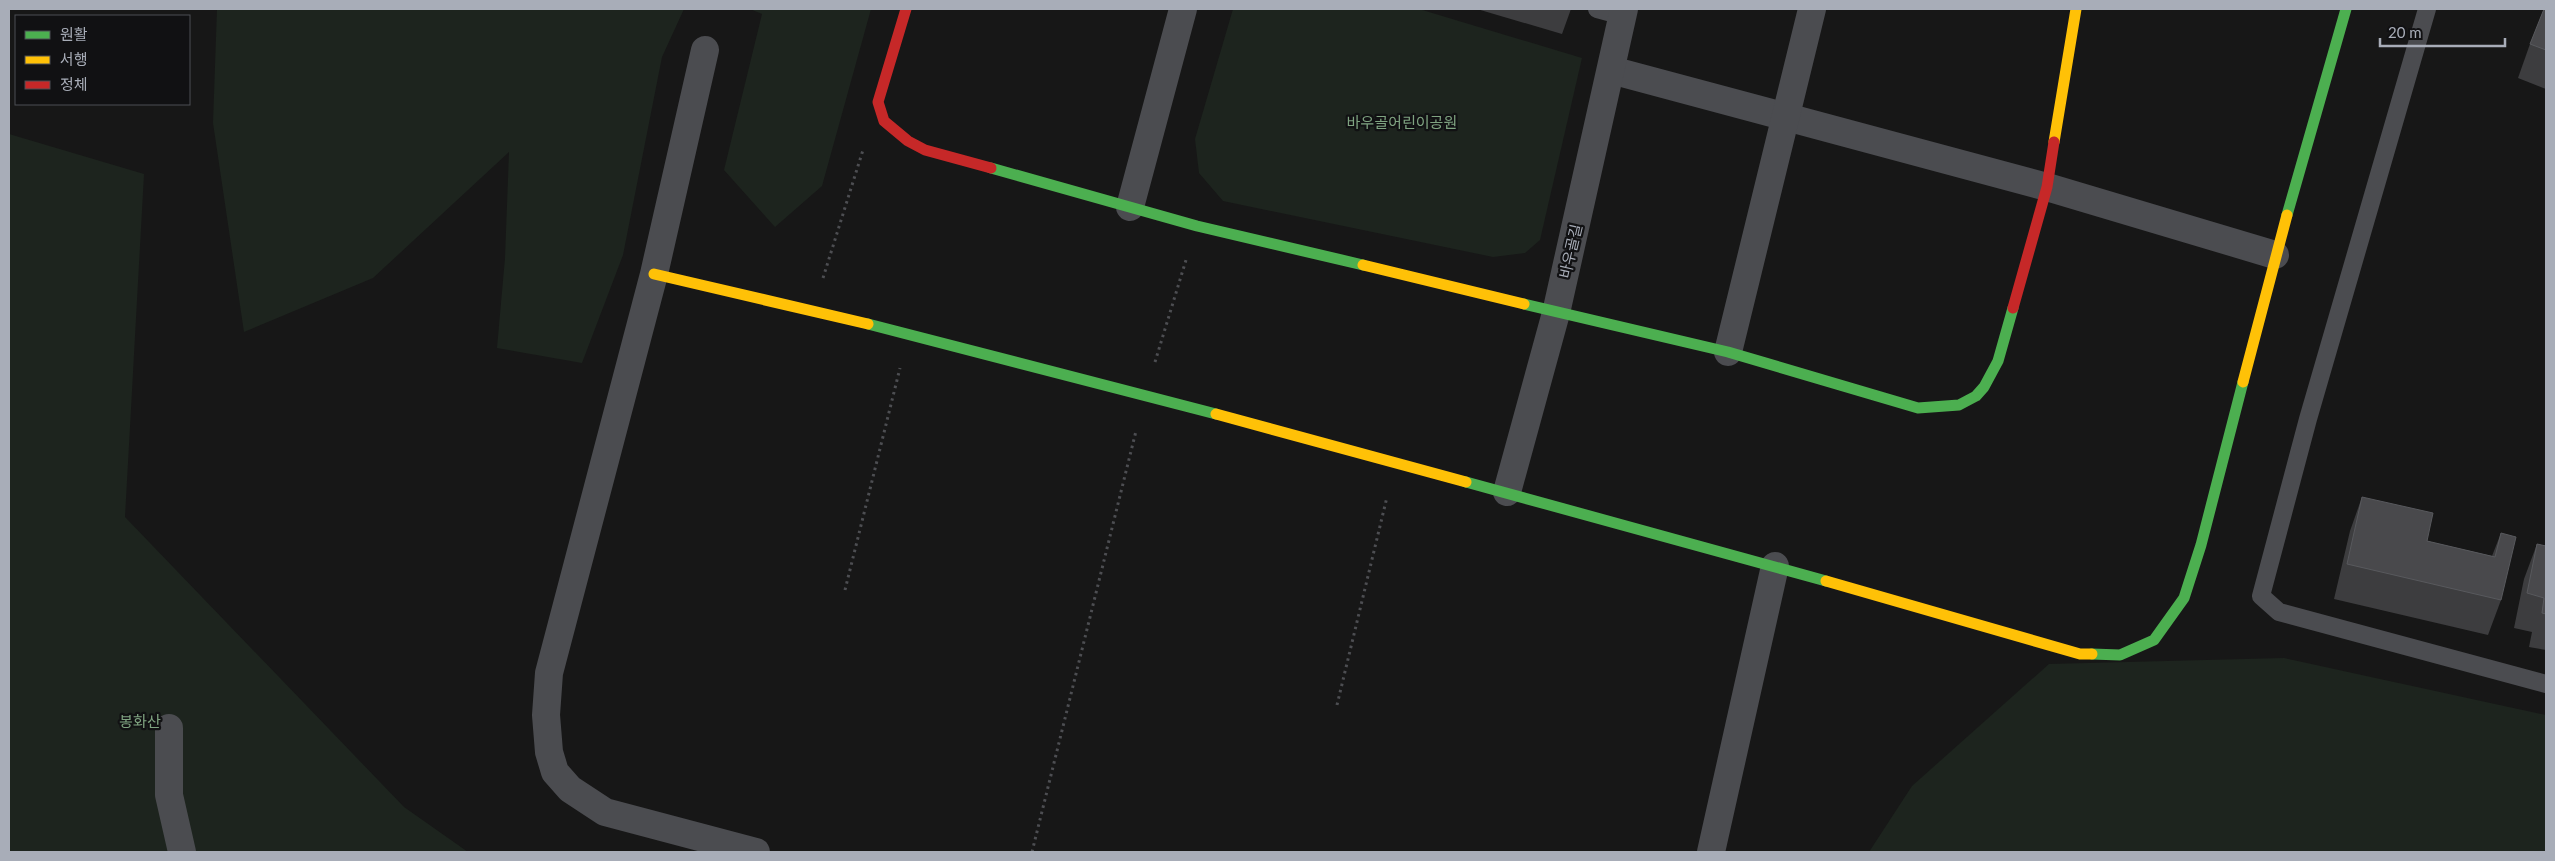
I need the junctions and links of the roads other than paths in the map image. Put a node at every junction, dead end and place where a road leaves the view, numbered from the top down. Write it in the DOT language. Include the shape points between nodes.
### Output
graph roads {
  1 [pos="906,9"];
  2 [pos="1183,9"];
  3 [pos="1812,9"];
  4 [pos="2076,9"];
  5 [pos="2346,9"];
  6 [pos="2426,9"];
  7 [pos="1615,11"];
  8 [pos="705,50"];
  9 [pos="1611,70"];
  10 [pos="1785,115"];
  11 [pos="2047,187"];
  12 [pos="1130,207"];
  13 [pos="2274,255"];
  14 [pos="654,274"];
  15 [pos="1556,313"];
  16 [pos="1728,352"];
  17 [pos="1508,492"];
  18 [pos="1775,566"];
  19 [pos="2546,684"];
  20 [pos="169,728"];
  21 [pos="182,852"];
  22 [pos="756,852"];
  23 [pos="1711,852"];
  1 -- 12 [label="street" via="878,102 884,121 908,142 925,150"];
  2 -- 12 [label="street"];
  3 -- 10 [label="street"];
  4 -- 11 [label="street"];
  5 -- 13 [label="street"];
  6 -- 19 [label="lane" via="2308,419 2261,596 2279,612"];
  7 -- 9 [label="street, 바우골길"];
  8 -- 14 [label="street"];
  9 -- 10 [label="street"];
  9 -- 15 [label="street, 바우골길"];
  10 -- 11 [label="street"];
  10 -- 16 [label="street"];
  11 -- 13 [label="street"];
  11 -- 16 [label="street" via="1998,362 1987,385 1970,402 1951,409 1918,408"];
  12 -- 15 [label="street"];
  13 -- 18 [label="street" via="2184,598 2154,640 2120,656 2080,654"];
  14 -- 17 [label="street" via="908,333"];
  14 -- 22 [label="street" via="549,674 546,715 549,752 555,772 570,789 604,812"];
  15 -- 16 [label="street"];
  15 -- 17 [label="street, 바우골길"];
  17 -- 18 [label="street"];
  18 -- 23 [label="street"];
  20 -- 21 [label="street" via="169,794"];
}
